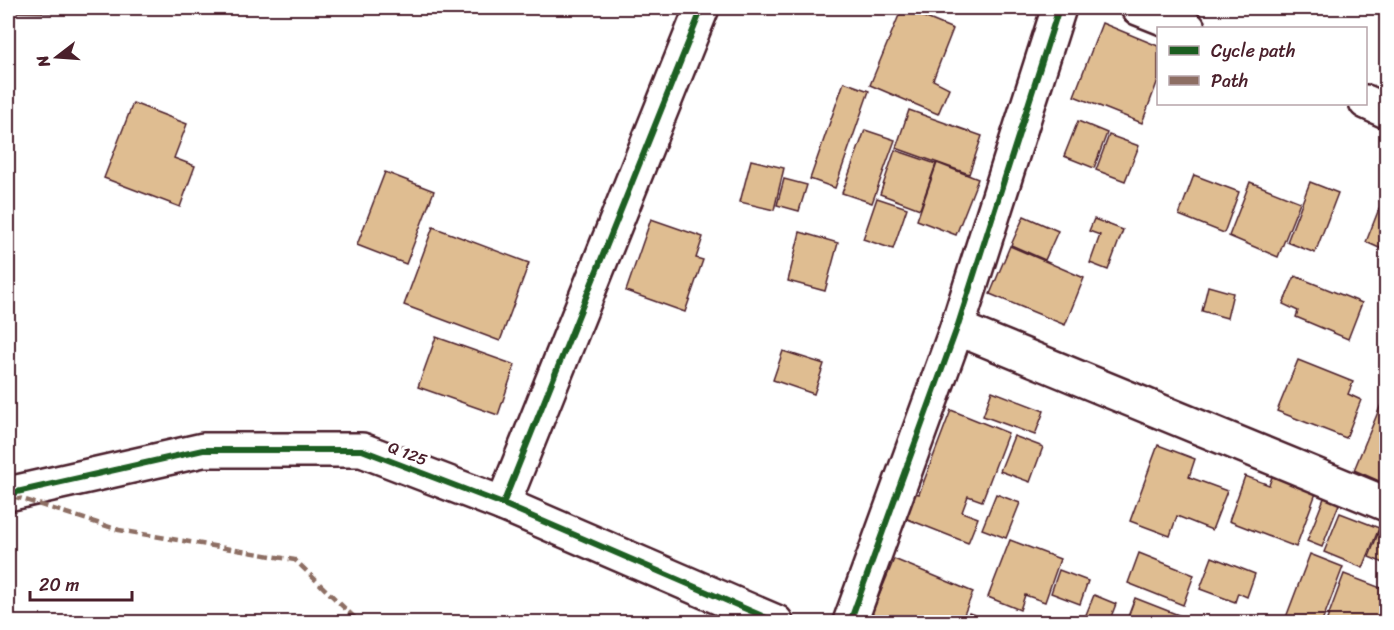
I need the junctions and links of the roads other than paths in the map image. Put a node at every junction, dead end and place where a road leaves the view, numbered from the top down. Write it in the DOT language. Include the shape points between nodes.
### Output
graph roads {
  1 [pos="702,8"];
  2 [pos="1059,8"];
  3 [pos="1138,8"];
  4 [pos="1186,27"];
  5 [pos="1367,103"];
  6 [pos="1386,111"];
  7 [pos="957,328"];
  8 [pos="8,494"];
  9 [pos="503,504"];
  10 [pos="1386,504"];
  11 [pos="776,622"];
  12 [pos="850,622"];
  1 -- 9 [label="street"];
  2 -- 7 [label="street"];
  3 -- 4 [label="street"];
  5 -- 6 [label="street"];
  7 -- 10 [label="street"];
  7 -- 12 [label="street"];
  8 -- 9 [label="street, Q 125" via="203,450 362,450"];
  9 -- 11 [label="street, Q 125"];
}
